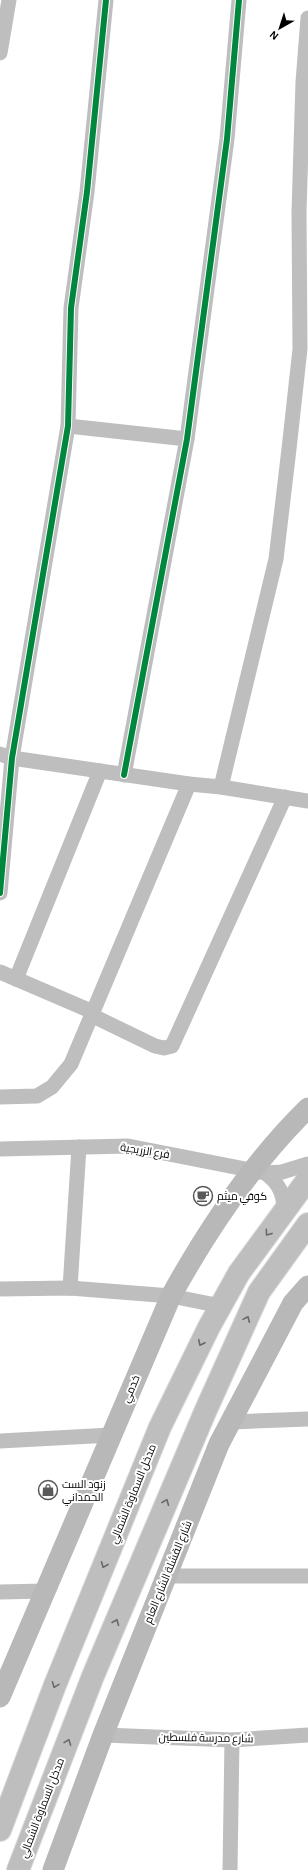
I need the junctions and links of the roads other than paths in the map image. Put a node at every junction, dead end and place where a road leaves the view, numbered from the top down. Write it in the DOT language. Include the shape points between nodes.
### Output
graph roads {
  1 [pos="9,0"];
  2 [pos="106,0"];
  3 [pos="239,0"];
  4 [pos="308,18"];
  5 [pos="0,53"];
  6 [pos="68,426"];
  7 [pos="187,439"];
  8 [pos="6,756"];
  9 [pos="100,771"];
  10 [pos="124,775"];
  11 [pos="189,784"];
  12 [pos="221,786"];
  13 [pos="285,797"];
  14 [pos="308,801"];
  15 [pos="0,893"];
  16 [pos="0,972"];
  17 [pos="16,979"];
  18 [pos="92,1013"];
  19 [pos="0,1097"];
  20 [pos="308,1108"];
  21 [pos="79,1147"];
  22 [pos="0,1149"];
  23 [pos="308,1164"];
  24 [pos="258,1171"];
  25 [pos="308,1179"];
  26 [pos="284,1211"];
  27 [pos="308,1224"];
  28 [pos="308,1286"];
  29 [pos="70,1288"];
  30 [pos="0,1289"];
  31 [pos="171,1296"];
  32 [pos="221,1306"];
  33 [pos="308,1419"];
  34 [pos="231,1422"];
  35 [pos="111,1435"];
  36 [pos="0,1441"];
  37 [pos="167,1576"];
  38 [pos="308,1576"];
  39 [pos="45,1591"];
  40 [pos="0,1592"];
  41 [pos="0,1696"];
  42 [pos="104,1735"];
  43 [pos="308,1735"];
  44 [pos="232,1740"];
  45 [pos="0,1830"];
  46 [pos="18,1870"];
  47 [pos="53,1870"];
  48 [pos="230,1870"];
  1 -- 5 [label="street"];
  2 -- 6 [label="street" via="87,192 71,308"];
  3 -- 7 [label="street" via="227,139"];
  4 -- 12 [label="street" via="303,82 299,212 300,349 289,449 276,559"];
  6 -- 7 [label="street"];
  6 -- 8 [label="street"];
  7 -- 10 [label="street"];
  8 -- 9 [label="street"];
  8 -- 15 [label="street"];
  9 -- 10 [label="street"];
  9 -- 17 [label="street"];
  10 -- 11 [label="street"];
  11 -- 12 [label="street"];
  11 -- 18 [label="street"];
  12 -- 13 [label="street"];
  13 -- 14 [label="street"];
  13 -- 18 [label="street" via="172,1046 155,1046"];
  16 -- 17 [label="street"];
  17 -- 18 [label="street"];
  18 -- 19 [label="street" via="71,1064 52,1087 37,1096"];
  20 -- 24 [label="main road, خدمي" via="275,1142"];
  21 -- 22 [label="street, فرع الزريجية"];
  21 -- 24 [label="street, فرع الزريجية" via="128,1146"];
  21 -- 29 [label="street"];
  23 -- 24 [label="street, فرع الزريجية" via="282,1172"];
  24 -- 26 [label="street" via="274,1179 281,1189"];
  24 -- 31 [label="main road, خدمي" via="209,1231"];
  25 -- 26 [label="highway, مدخل السماوة الشمالي"];
  26 -- 32 [label="highway, مدخل السماوة الشمالي, one-way" via="239,1273"];
  46 -- 27 [label="highway, مدخل السماوة الشمالي, one-way" via="93,1676 205,1412 259,1292"];
  28 -- 34 [label="main road, شارع القشلة الشارع العام" via="293,1304"];
  29 -- 30 [label="street"];
  29 -- 31 [label="street"];
  31 -- 32 [label="street"];
  31 -- 35 [label="main road, خدمي"];
  32 -- 45 [label="highway, مدخل السماوة الشمالي, one-way" via="160,1427 58,1678"];
  33 -- 34 [label="street"];
  34 -- 37 [label="main road, شارع القشلة الشارع العام" via="219,1444"];
  35 -- 36 [label="street"];
  35 -- 39 [label="main road, خدمي"];
  37 -- 38 [label="street"];
  37 -- 42 [label="main road, شارع القشلة الشارع العام"];
  39 -- 40 [label="street"];
  39 -- 41 [label="main road, خدمي"];
  42 -- 44 [label="street, شارع مدرسة فلسطين"];
  42 -- 47 [label="main road, شارع القشلة الشارع العام"];
  43 -- 44 [label="street, شارع مدرسة فلسطين"];
  44 -- 48 [label="street"];
}
